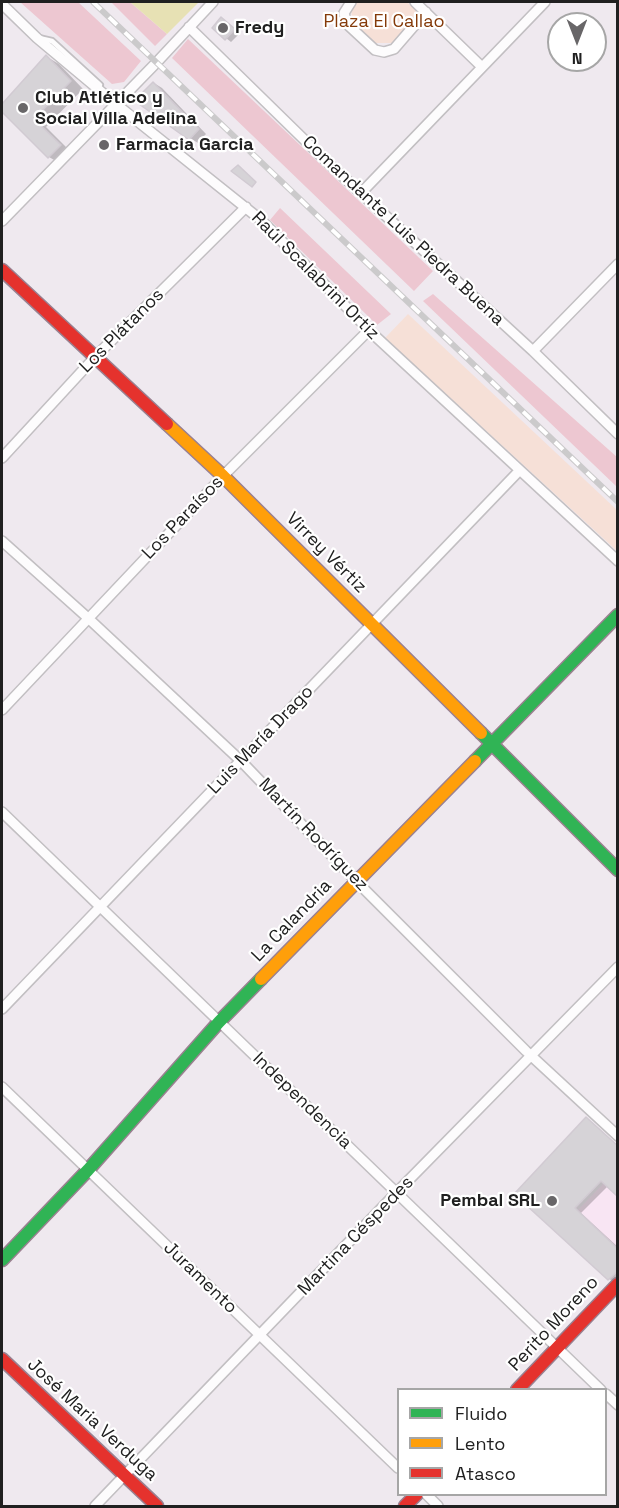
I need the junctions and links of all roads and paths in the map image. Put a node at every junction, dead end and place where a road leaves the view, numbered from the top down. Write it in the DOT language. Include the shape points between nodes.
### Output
graph roads {
  1 [pos="213,2"];
  2 [pos="351,2"];
  3 [pos="415,2"];
  4 [pos="545,2"];
  5 [pos="2,4"];
  6 [pos="426,12"];
  7 [pos="189,27"];
  8 [pos="37,38"];
  9 [pos="482,67"];
  10 [pos="127,93"];
  11 [pos="116,104"];
  12 [pos="361,193"];
  13 [pos="246,207"];
  14 [pos="2,221"];
  15 [pos="618,264"];
  16 [pos="2,270"];
  17 [pos="369,330"];
  18 [pos="534,351"];
  19 [pos="95,357"];
  20 [pos="618,434"];
  21 [pos="2,458"];
  22 [pos="519,471"];
  23 [pos="223,476"];
  24 [pos="2,541"];
  25 [pos="618,561"];
  26 [pos="618,615"];
  27 [pos="88,618"];
  28 [pos="372,624"];
  29 [pos="2,710"];
  30 [pos="490,744"];
  31 [pos="241,761"];
  32 [pos="2,813"];
  33 [pos="618,870"];
  34 [pos="356,881"];
  35 [pos="99,906"];
  36 [pos="618,967"];
  37 [pos="2,1009"];
  38 [pos="219,1022"];
  39 [pos="531,1056"];
  40 [pos="2,1087"];
  41 [pos="618,1136"];
  42 [pos="88,1170"];
  43 [pos="397,1192"];
  44 [pos="2,1260"];
  45 [pos="618,1284"];
  46 [pos="260,1335"];
  47 [pos="558,1347"];
  48 [pos="2,1359"];
  49 [pos="519,1388"];
  50 [pos="600,1388"];
  51 [pos="397,1466"];
  52 [pos="125,1476"];
  53 [pos="95,1506"];
  54 [pos="157,1506"];
  1 -- 7 [label="street"];
  2 -- 6 [label="street" via="344,13 347,24 375,50 384,52 394,49"];
  3 -- 6 [label="street"];
  4 -- 9 [label="street"];
  5 -- 8 [label="street, Raúl Scalabrini Ortíz"];
  6 -- 9 [label="street"];
  7 -- 10 [label="street"];
  7 -- 12 [label="street, Comandante Luis Piedra Buena"];
  8 -- 10 [label="lane" via="57,45 110,94 121,97"];
  8 -- 11 [label="street, Raúl Scalabrini Ortíz"];
  9 -- 12 [label="street"];
  10 -- 11 [label="street"];
  11 -- 13 [label="street, Raúl Scalabrini Ortíz"];
  11 -- 14 [label="street"];
  12 -- 18 [label="street, Comandante Luis Piedra Buena"];
  13 -- 17 [label="street, Raúl Scalabrini Ortíz"];
  13 -- 19 [label="street, Los Plátanos"];
  15 -- 18 [label="street"];
  16 -- 19 [label="street, Virrey Vértiz"];
  17 -- 22 [label="street, Raúl Scalabrini Ortíz"];
  17 -- 23 [label="street, Los Paraísos"];
  18 -- 20 [label="street, Comandante Luis Piedra Buena"];
  19 -- 21 [label="street, Los Plátanos"];
  19 -- 23 [label="street, Virrey Vértiz"];
  22 -- 25 [label="street, Raúl Scalabrini Ortíz"];
  22 -- 28 [label="street, Luis María Drago"];
  23 -- 27 [label="street, Los Paraísos"];
  23 -- 28 [label="street, Virrey Vértiz"];
  24 -- 27 [label="street, Martín Rodríguez"];
  26 -- 30 [label="street, La Calandria"];
  27 -- 29 [label="street, Los Paraísos"];
  27 -- 31 [label="street, Martín Rodríguez"];
  28 -- 30 [label="street, Virrey Vértiz"];
  28 -- 31 [label="street, Luis María Drago"];
  30 -- 33 [label="street, Virrey Vértiz"];
  30 -- 34 [label="street, La Calandria"];
  31 -- 34 [label="street, Martín Rodríguez"];
  31 -- 35 [label="street, Luis María Drago"];
  32 -- 35 [label="street, Independencia"];
  34 -- 38 [label="street, La Calandria"];
  34 -- 39 [label="street, Martín Rodríguez"];
  35 -- 37 [label="street, Luis María Drago"];
  35 -- 38 [label="street, Independencia"];
  36 -- 39 [label="street, Martina Céspedes"];
  38 -- 42 [label="street, La Calandria"];
  38 -- 43 [label="street, Independencia"];
  39 -- 41 [label="street, Martín Rodríguez"];
  39 -- 43 [label="street, Martina Céspedes"];
  40 -- 42 [label="street, Juramento"];
  42 -- 44 [label="street, La Calandria"];
  42 -- 46 [label="street, Juramento"];
  43 -- 46 [label="street, Martina Céspedes"];
  43 -- 47 [label="street, Independencia"];
  45 -- 47 [label="street, Perito Moreno"];
  46 -- 51 [label="street, Juramento"];
  46 -- 52 [label="street, Martina Céspedes"];
  47 -- 49 [label="street, Perito Moreno"];
  47 -- 50 [label="street, Independencia"];
  48 -- 52 [label="street, José Maria Verduga"];
  52 -- 53 [label="street, Martina Céspedes"];
  52 -- 54 [label="street, José Maria Verduga"];
}
